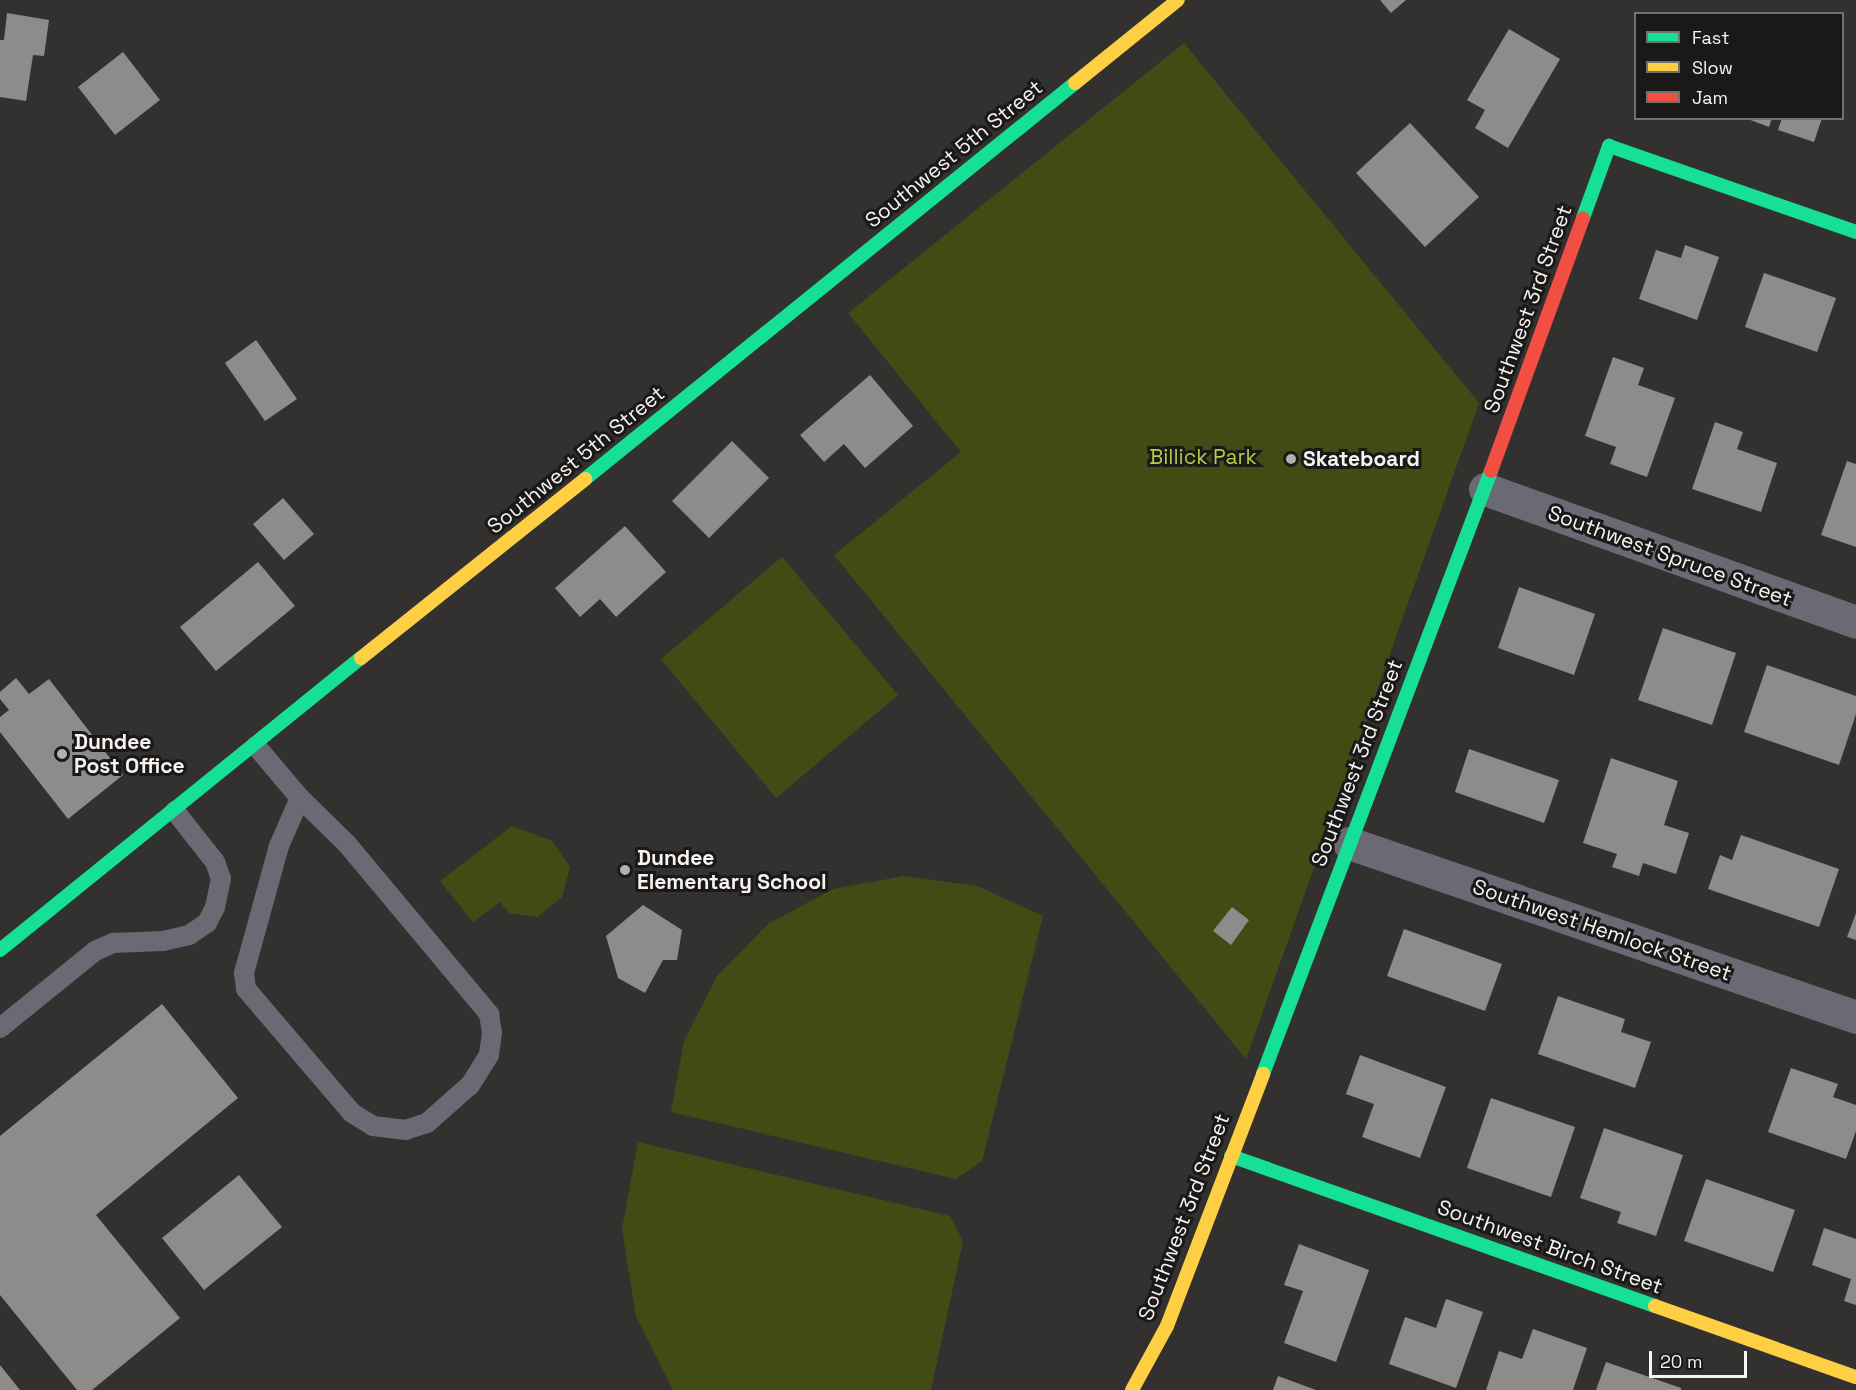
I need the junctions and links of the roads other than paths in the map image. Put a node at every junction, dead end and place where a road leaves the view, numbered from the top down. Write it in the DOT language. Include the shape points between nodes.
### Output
graph roads {
  1 [pos="1178,0"];
  2 [pos="1856,232"];
  3 [pos="1485,489"];
  4 [pos="1856,622"];
  5 [pos="256,746"];
  6 [pos="300,798"];
  7 [pos="175,811"];
  8 [pos="1349,843"];
  9 [pos="0,950"];
  10 [pos="1856,1017"];
  11 [pos="0,1028"];
  12 [pos="1231,1156"];
  13 [pos="1856,1377"];
  14 [pos="1132,1390"];
  1 -- 5 [label="street, Southwest 5th Street"];
  2 -- 3 [label="street, Southwest 3rd Street" via="1609,146"];
  3 -- 4 [label="street, Southwest Spruce Street"];
  3 -- 8 [label="street, Southwest 3rd Street"];
  5 -- 6 [label="lane"];
  5 -- 7 [label="street, Southwest 5th Street"];
  6 -- 6 [label="lane" via="279,846 244,974 246,989 352,1113 373,1126 406,1130 427,1124 470,1084 489,1055 490,1023 476,995 347,844"];
  7 -- 9 [label="street, Southwest 5th Street"];
  7 -- 11 [label="lane" via="214,862 221,879 207,923 189,935 163,941 113,943 95,951"];
  8 -- 10 [label="street, Southwest Hemlock Street"];
  8 -- 12 [label="street, Southwest 3rd Street"];
  12 -- 13 [label="street, Southwest Birch Street"];
  12 -- 14 [label="street, Southwest 3rd Street" via="1167,1326"];
}
